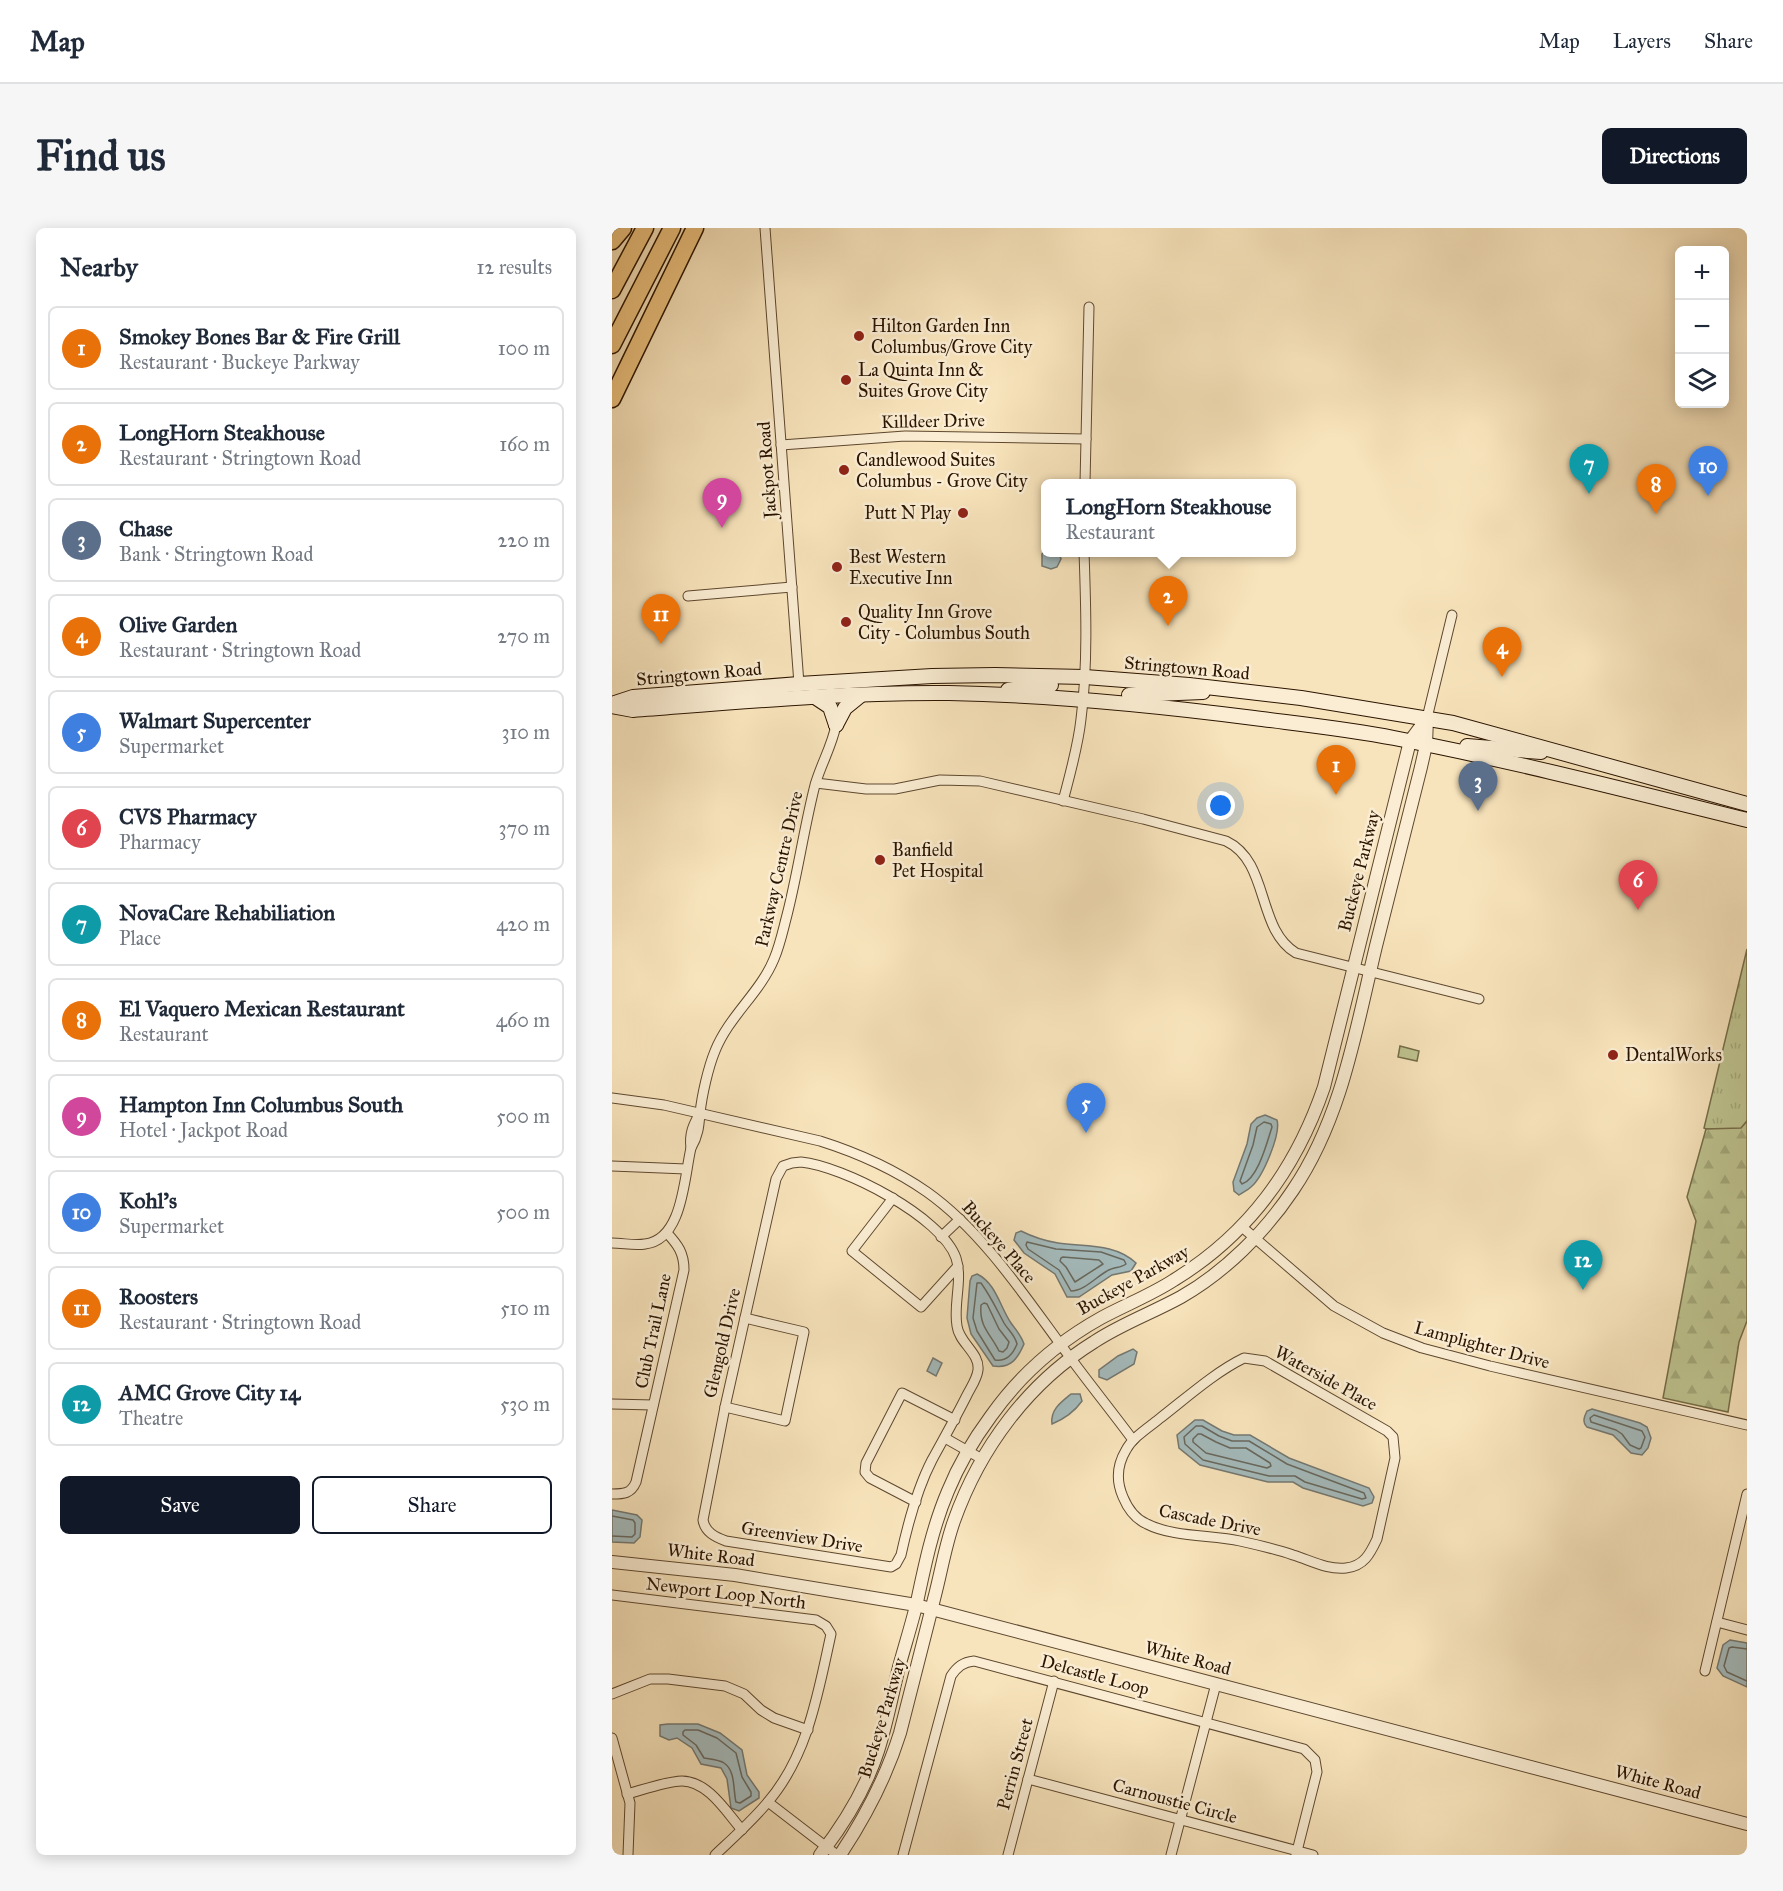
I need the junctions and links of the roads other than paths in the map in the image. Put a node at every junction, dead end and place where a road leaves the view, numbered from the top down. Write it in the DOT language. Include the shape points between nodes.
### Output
graph roads {
  1 [pos="617,228"];
  2 [pos="623,228"];
  3 [pos="645,228"];
  4 [pos="672,228"];
  5 [pos="687,228"];
  6 [pos="695,228"];
  7 [pos="765,228"];
  8 [pos="612,240"];
  9 [pos="612,290"];
  10 [pos="1089,307"];
  11 [pos="612,345"];
  12 [pos="612,374"];
  13 [pos="612,399"];
  14 [pos="1086,439"];
  15 [pos="782,445"];
  16 [pos="1085,479"];
  17 [pos="1084,557"];
  18 [pos="792,587"];
  19 [pos="688,596"];
  20 [pos="1452,615"];
  21 [pos="1084,677"];
  22 [pos="799,684"];
  23 [pos="1219,688"];
  24 [pos="861,695"];
  25 [pos="998,695"];
  26 [pos="815,697"];
  27 [pos="1083,700"];
  28 [pos="612,705"];
  29 [pos="694,705"];
  30 [pos="1427,718"];
  31 [pos="836,725"];
  32 [pos="1410,741"];
  33 [pos="1426,741"];
  34 [pos="1559,751"];
  35 [pos="816,783"];
  36 [pos="1063,801"];
  37 [pos="1747,804"];
  38 [pos="1747,820"];
  39 [pos="1354,968"];
  40 [pos="1371,971"];
  41 [pos="1479,999"];
  42 [pos="612,1098"];
  43 [pos="700,1113"];
  44 [pos="612,1166"];
  45 [pos="686,1169"];
  46 [pos="892,1198"];
  47 [pos="960,1219"];
  48 [pos="1242,1227"];
  49 [pos="667,1233"];
  50 [pos="941,1237"];
  51 [pos="1254,1238"];
  52 [pos="612,1243"];
  53 [pos="958,1266"];
  54 [pos="745,1318"];
  55 [pos="1060,1343"];
  56 [pos="1071,1359"];
  57 [pos="612,1404"];
  58 [pos="653,1406"];
  59 [pos="725,1407"];
  60 [pos="955,1420"];
  61 [pos="1747,1425"];
  62 [pos="945,1438"];
  63 [pos="1133,1440"];
  64 [pos="968,1451"];
  65 [pos="982,1459"];
  66 [pos="612,1494"];
  67 [pos="1747,1494"];
  68 [pos="916,1502"];
  69 [pos="706,1528"];
  70 [pos="612,1562"];
  71 [pos="1363,1562"];
  72 [pos="612,1595"];
  73 [pos="916,1605"];
  74 [pos="932,1609"];
  75 [pos="1717,1622"];
  76 [pos="1747,1630"];
  77 [pos="1705,1671"];
  78 [pos="1054,1681"];
  79 [pos="1216,1684"];
  80 [pos="612,1694"];
  81 [pos="1206,1722"];
  82 [pos="808,1730"];
  83 [pos="612,1738"];
  84 [pos="1028,1779"];
  85 [pos="627,1794"];
  86 [pos="768,1802"];
  87 [pos="1180,1820"];
  88 [pos="1747,1824"];
  89 [pos="742,1830"];
  90 [pos="823,1851"];
  91 [pos="1296,1853"];
  92 [pos="628,1855"];
  93 [pos="715,1855"];
  94 [pos="839,1855"];
  95 [pos="903,1855"];
  96 [pos="1008,1855"];
  97 [pos="1171,1855"];
  98 [pos="1313,1855"];
  1 -- 8 [label="highway"];
  2 -- 8 [label="highway"];
  3 -- 9 [label="highway"];
  4 -- 11 [label="highway"];
  5 -- 12 [label="highway"];
  6 -- 13 [label="highway"];
  7 -- 15 [label="street, Jackpot Road"];
  10 -- 14 [label="street"];
  14 -- 15 [label="street, Killdeer Drive" via="905,436"];
  14 -- 16 [label="street"];
  15 -- 18 [label="street, Jackpot Road"];
  17 -- 21 [label="street"];
  18 -- 19 [label="street"];
  18 -- 22 [label="street, Jackpot Road"];
  20 -- 30 [label="street, Buckeye Parkway"];
  21 -- 22 [label="main road, Stringtown Road" via="932,676"];
  21 -- 23 [label="main road, Stringtown Road"];
  21 -- 25 [label="main road" via="1060,686 1030,686"];
  21 -- 27 [label="street"];
  22 -- 28 [label="main road, Stringtown Road" via="633,697"];
  22 -- 29 [label="main road" via="796,691 708,698"];
  23 -- 27 [label="main road" via="1147,696 1103,693"];
  23 -- 30 [label="main road, Stringtown Road"];
  24 -- 25 [label="main road, Stringtown Road"];
  24 -- 26 [label="main road, Stringtown Road"];
  24 -- 31 [label="main road" via="845,708"];
  25 -- 27 [label="main road, Stringtown Road"];
  26 -- 29 [label="main road, Stringtown Road"];
  26 -- 31 [label="main road" via="830,707"];
  27 -- 32 [label="main road, Stringtown Road" via="1228,715"];
  27 -- 36 [label="street" via="1078,741"];
  28 -- 29 [label="main road, Stringtown Road" via="633,710"];
  30 -- 32 [label="street, Buckeye Parkway"];
  30 -- 33 [label="street, Buckeye Parkway"];
  30 -- 34 [label="main road, Stringtown Road"];
  31 -- 35 [label="street, Parkway Centre Drive"];
  32 -- 33 [label="main road, Stringtown Road"];
  32 -- 39 [label="street, Buckeye Parkway"];
  33 -- 34 [label="main road" via="1532,753"];
  33 -- 38 [label="main road, Stringtown Road"];
  33 -- 40 [label="street, Buckeye Parkway"];
  34 -- 37 [label="main road, Stringtown Road"];
  35 -- 36 [label="street" via="895,789 940,780 980,781"];
  35 -- 43 [label="street, Parkway Centre Drive" via="779,948 761,985 716,1048"];
  36 -- 39 [label="street" via="1234,845 1249,863 1285,946 1296,953"];
  39 -- 40 [label="street"];
  39 -- 48 [label="street, Buckeye Parkway" via="1324,1087 1305,1136 1274,1188"];
  40 -- 41 [label="street"];
  40 -- 51 [label="street, Buckeye Parkway" via="1325,1134 1293,1191"];
  42 -- 43 [label="street, Buckeye Place"];
  43 -- 45 [label="street, Parkway Centre Drive" via="689,1138"];
  43 -- 47 [label="street, Buckeye Place" via="842,1148 906,1179"];
  44 -- 45 [label="street"];
  45 -- 49 [label="street, Parkway Centre Drive" via="678,1212"];
  46 -- 50 [label="street"];
  46 -- 53 [label="street" via="852,1251 921,1307"];
  46 -- 54 [label="street, Glengold Drive" via="862,1181 813,1163 792,1162 783,1166 776,1179"];
  47 -- 50 [label="street"];
  47 -- 55 [label="street, Buckeye Place"];
  48 -- 51 [label="street, Lamplighter Drive"];
  48 -- 55 [label="street, Buckeye Parkway" via="1173,1281"];
  49 -- 52 [label="street" via="645,1244"];
  49 -- 58 [label="street, Club Trail Lane" via="681,1250 684,1270"];
  50 -- 53 [label="street" via="951,1246"];
  51 -- 56 [label="street, Buckeye Parkway" via="1183,1296 1113,1330"];
  51 -- 61 [label="street, Lamplighter Drive" via="1334,1306 1383,1333 1422,1348"];
  53 -- 60 [label="street" via="956,1323 978,1367"];
  54 -- 59 [label="street, Glengold Drive"];
  54 -- 59 [label="street" via="804,1332 785,1420"];
  55 -- 56 [label="street, Buckeye Place"];
  55 -- 64 [label="street, Buckeye Parkway" via="1006,1396"];
  56 -- 63 [label="street, Buckeye Place"];
  56 -- 65 [label="street, Buckeye Parkway" via="1019,1407"];
  57 -- 58 [label="street"];
  58 -- 66 [label="street, Club Trail Lane" via="634,1487 627,1493"];
  59 -- 69 [label="street, Glengold Drive" via="703,1520"];
  60 -- 62 [label="street"];
  60 -- 68 [label="street" via="902,1393 866,1463 865,1472 870,1479"];
  62 -- 64 [label="street"];
  62 -- 68 [label="street"];
  63 -- 71 [label="street, Cascade Drive" via="1121,1461 1120,1487 1130,1510 1148,1525 1238,1540 1330,1567 1346,1568"];
  63 -- 71 [label="street, Waterside Place" via="1232,1364 1244,1358 1265,1361 1393,1437 1395,1458 1377,1539"];
  64 -- 65 [label="street"];
  64 -- 73 [label="street, Buckeye Parkway" via="941,1506"];
  65 -- 74 [label="street, Buckeye Parkway" via="953,1524"];
  67 -- 75 [label="street"];
  68 -- 69 [label="street, Greenview Drive" via="897,1564 891,1568 726,1541"];
  70 -- 73 [label="street, White Road" via="735,1575"];
  72 -- 82 [label="street, Newport Loop North" via="816,1620 826,1626 831,1634"];
  73 -- 74 [label="street, White Road"];
  73 -- 90 [label="street, Buckeye Parkway" via="878,1750 857,1798"];
  74 -- 79 [label="street, White Road"];
  74 -- 94 [label="street, Buckeye Parkway" via="889,1767 869,1809"];
  75 -- 76 [label="street"];
  75 -- 77 [label="street"];
  78 -- 81 [label="street, Delcastle Loop"];
  78 -- 84 [label="street, Perrin Street"];
  78 -- 95 [label="street, Delcastle Loop" via="980,1662 969,1662 954,1671"];
  79 -- 81 [label="street"];
  79 -- 88 [label="street, White Road"];
  80 -- 82 [label="street" via="650,1679 725,1686 744,1694 774,1718"];
  81 -- 87 [label="street"];
  81 -- 91 [label="street, Delcastle Loop" via="1298,1746 1312,1755 1316,1778"];
  82 -- 86 [label="street"];
  83 -- 85 [label="street"];
  84 -- 87 [label="street, Carnoustie Circle"];
  84 -- 96 [label="street, Perrin Street"];
  85 -- 89 [label="street" via="681,1781 695,1783 708,1791"];
  85 -- 92 [label="street"];
  86 -- 89 [label="street"];
  86 -- 90 [label="street"];
  87 -- 91 [label="street, Carnoustie Circle"];
  87 -- 97 [label="street"];
  89 -- 93 [label="street"];
  90 -- 94 [label="street"];
  91 -- 98 [label="street, Carnoustie Circle"];
}
